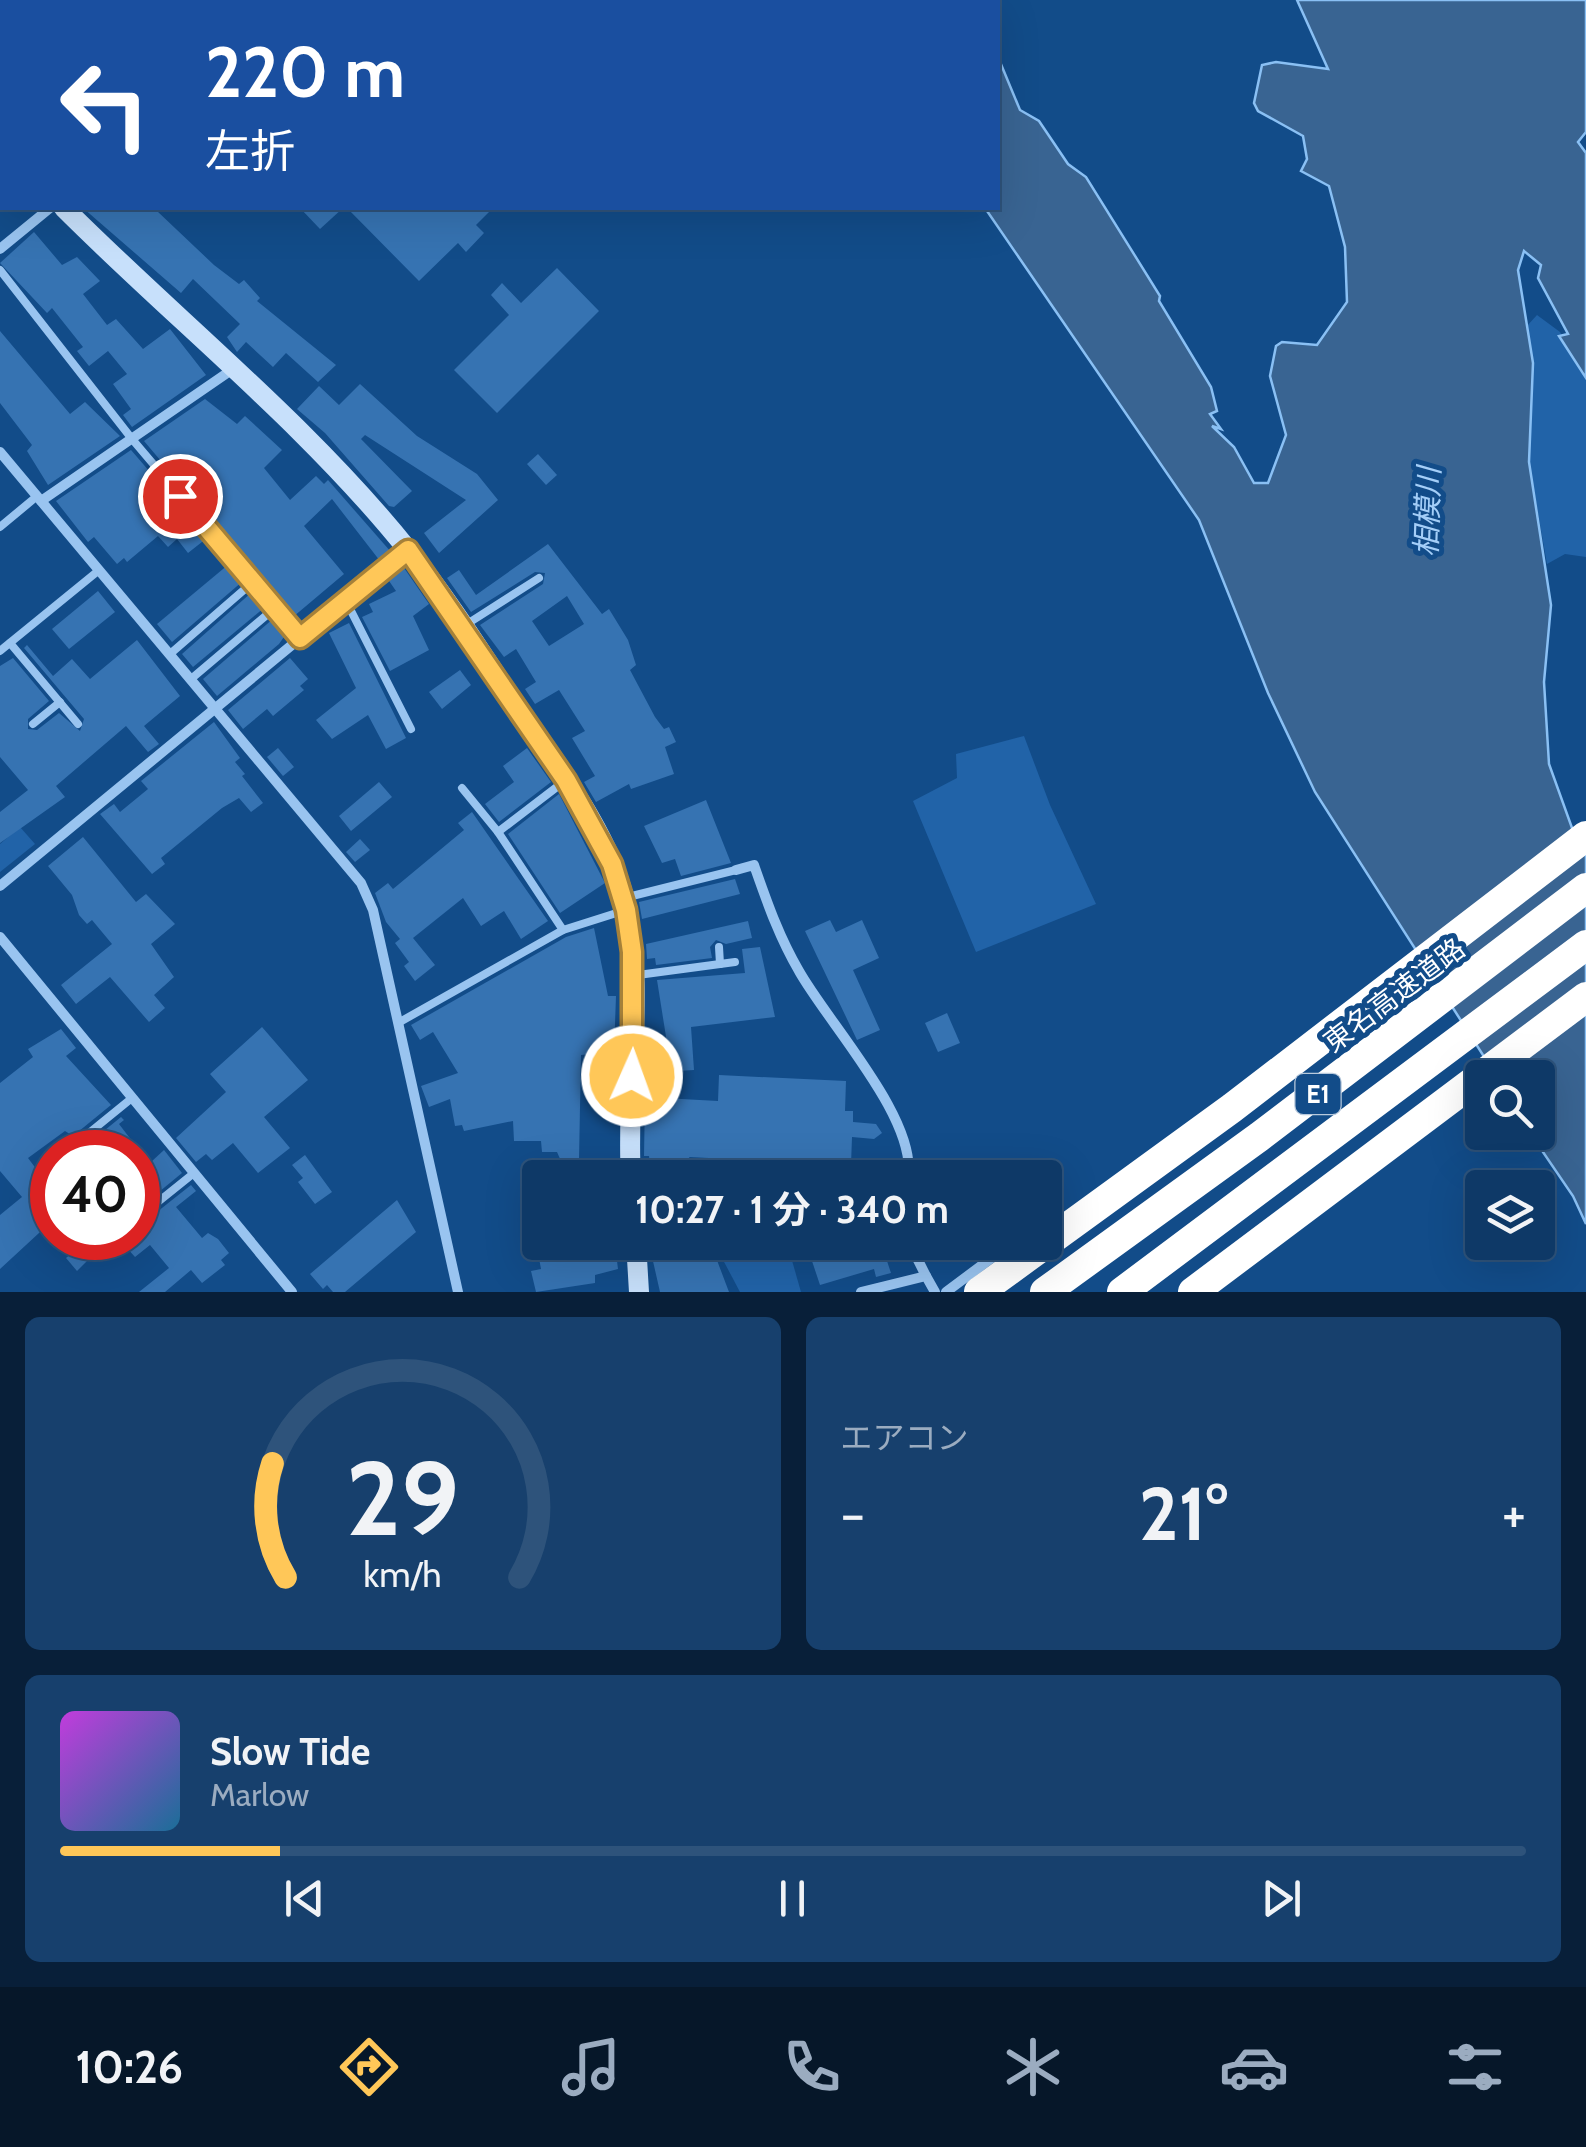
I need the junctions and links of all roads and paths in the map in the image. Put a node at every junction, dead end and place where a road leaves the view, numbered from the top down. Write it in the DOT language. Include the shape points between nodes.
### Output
graph roads {
  1 [pos="48,210"];
  2 [pos="66,210"];
  3 [pos="0,249"];
  4 [pos="0,270"];
  5 [pos="233,369"];
  6 [pos="132,439"];
  7 [pos="2,457"];
  8 [pos="39,499"];
  9 [pos="0,527"];
  10 [pos="408,550"];
  11 [pos="98,571"];
  12 [pos="538,578"];
  13 [pos="254,582"];
  14 [pos="346,601"];
  15 [pos="275,608"];
  16 [pos="464,626"];
  17 [pos="300,638"];
  18 [pos="10,643"];
  19 [pos="0,651"];
  20 [pos="170,654"];
  21 [pos="192,680"];
  22 [pos="60,702"];
  23 [pos="216,708"];
  24 [pos="34,724"];
  25 [pos="78,724"];
  26 [pos="411,728"];
  27 [pos="566,780"];
  28 [pos="462,788"];
  29 [pos="498,832"];
  30 [pos="1586,836"];
  31 [pos="736,870"];
  32 [pos="0,886"];
  33 [pos="1586,888"];
  34 [pos="625,904"];
  35 [pos="562,930"];
  36 [pos="0,937"];
  37 [pos="1586,945"];
  38 [pos="719,946"];
  39 [pos="735,962"];
  40 [pos="720,964"];
  41 [pos="634,976"];
  42 [pos="1586,997"];
  43 [pos="398,1023"];
  44 [pos="132,1098"];
  45 [pos="93,1130"];
  46 [pos="631,1160"];
  47 [pos="908,1160"];
  48 [pos="194,1172"];
  49 [pos="160,1200"];
  50 [pos="637,1260"];
  51 [pos="918,1260"];
  52 [pos="989,1260"];
  53 [pos="926,1276"];
  54 [pos="292,1292"];
  55 [pos="458,1292"];
  56 [pos="639,1292"];
  57 [pos="861,1292"];
  58 [pos="935,1292"];
  59 [pos="946,1292"];
  60 [pos="979,1292"];
  61 [pos="1045,1292"];
  62 [pos="1122,1292"];
  63 [pos="1194,1292"];
  1 -- 3 [label="street"];
  2 -- 5 [label="street"];
  4 -- 6 [label="lane"];
  5 -- 6 [label="street"];
  5 -- 10 [label="street" via="300,430"];
  6 -- 8 [label="street"];
  6 -- 13 [label="lane"];
  7 -- 8 [label="street"];
  8 -- 9 [label="lane"];
  8 -- 11 [label="street"];
  10 -- 14 [label="street"];
  10 -- 16 [label="street"];
  11 -- 18 [label="lane"];
  11 -- 20 [label="street"];
  12 -- 16 [label="lane"];
  13 -- 15 [label="lane"];
  13 -- 20 [label="lane"];
  14 -- 17 [label="street"];
  14 -- 26 [label="lane"];
  15 -- 17 [label="lane"];
  15 -- 21 [label="lane"];
  16 -- 27 [label="street"];
  17 -- 23 [label="street"];
  18 -- 19 [label="lane"];
  18 -- 22 [label="lane"];
  20 -- 21 [label="street"];
  21 -- 23 [label="street"];
  22 -- 24 [label="lane"];
  22 -- 25 [label="lane"];
  23 -- 32 [label="street"];
  23 -- 43 [label="street" via="361,883"];
  27 -- 29 [label="lane"];
  27 -- 34 [label="street" via="612,864"];
  28 -- 29 [label="lane"];
  29 -- 35 [label="lane"];
  30 -- 60 [label="highway"];
  31 -- 34 [label="lane"];
  31 -- 47 [label="street" via="754,865 793,962 900,1124"];
  33 -- 61 [label="highway, 東名高速道路 / E1"];
  34 -- 35 [label="lane"];
  34 -- 41 [label="street"];
  35 -- 43 [label="lane"];
  36 -- 44 [label="street"];
  37 -- 62 [label="highway, E1"];
  38 -- 40 [label="lane"];
  39 -- 40 [label="lane"];
  40 -- 41 [label="lane"];
  41 -- 46 [label="street"];
  42 -- 63 [label="highway"];
  43 -- 55 [label="street"];
  44 -- 45 [label="lane"];
  44 -- 48 [label="street"];
  48 -- 49 [label="lane"];
  48 -- 54 [label="street"];
  50 -- 56 [label="street"];
  51 -- 53 [label="street"];
  52 -- 59 [label="street"];
  53 -- 57 [label="street"];
  53 -- 58 [label="street"];
}
